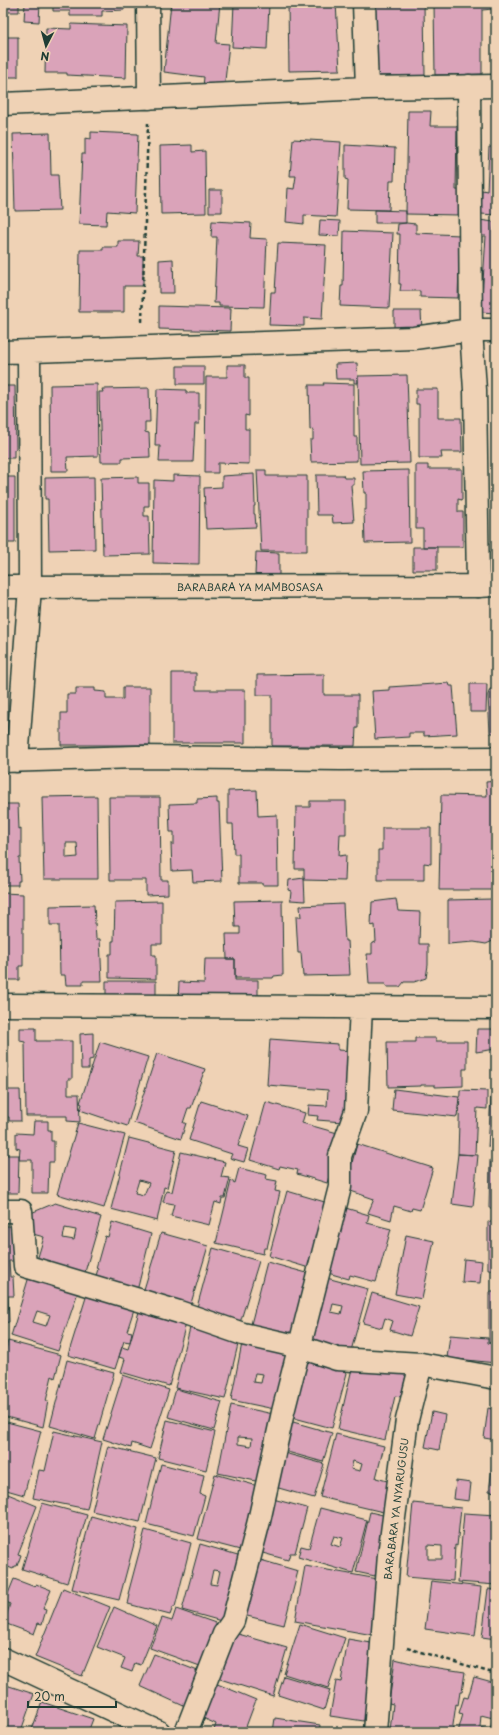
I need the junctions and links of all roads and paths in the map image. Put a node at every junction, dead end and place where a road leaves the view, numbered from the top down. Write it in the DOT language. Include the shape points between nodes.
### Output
graph roads {
  1 [pos="148,3"];
  2 [pos="364,3"];
  3 [pos="469,86"];
  4 [pos="496,86"];
  5 [pos="366,88"];
  6 [pos="149,98"];
  7 [pos="3,104"];
  8 [pos="471,330"];
  9 [pos="496,330"];
  10 [pos="141,348"];
  11 [pos="3,352"];
  12 [pos="29,352"];
  13 [pos="487,586"];
  14 [pos="3,587"];
  15 [pos="30,587"];
  16 [pos="496,758"];
  17 [pos="10,761"];
  18 [pos="3,1005"];
  19 [pos="361,1007"];
  20 [pos="496,1008"];
  21 [pos="3,1211"];
  22 [pos="300,1347"];
  23 [pos="421,1364"];
  24 [pos="496,1378"];
  25 [pos="384,1640"];
  26 [pos="3,1659"];
  27 [pos="496,1674"];
  28 [pos="159,1732"];
  29 [pos="186,1732"];
  30 [pos="375,1732"];
  1 -- 6 [label="street"];
  2 -- 5 [label="street"];
  3 -- 4 [label="street"];
  3 -- 5 [label="street"];
  3 -- 8 [label="street"];
  5 -- 6 [label="street"];
  6 -- 7 [label="street"];
  6 -- 10 [label="path"];
  8 -- 9 [label="street"];
  8 -- 10 [label="street" via="414,338"];
  8 -- 13 [label="street"];
  10 -- 12 [label="street"];
  11 -- 12 [label="street"];
  12 -- 15 [label="street"];
  13 -- 15 [label="street, BARABARA YA MAMBOSASA"];
  14 -- 15 [label="street, BARABARA YA MAMBOSASA"];
  15 -- 17 [label="street"];
  16 -- 17 [label="street" via="137,758"];
  18 -- 19 [label="street"];
  19 -- 20 [label="street"];
  19 -- 22 [label="street" via="356,1111 340,1156 340,1187"];
  21 -- 22 [label="street" via="21,1211 25,1266 243,1334"];
  22 -- 23 [label="street" via="337,1359"];
  22 -- 29 [label="street" via="233,1621 224,1634"];
  23 -- 24 [label="street"];
  23 -- 25 [label="street, BARABARA YA NYARUGUSU" via="407,1420 390,1555"];
  25 -- 27 [label="path"];
  25 -- 30 [label="street, BARABARA YA NYARUGUSU"];
  26 -- 28 [label="street"];
}
